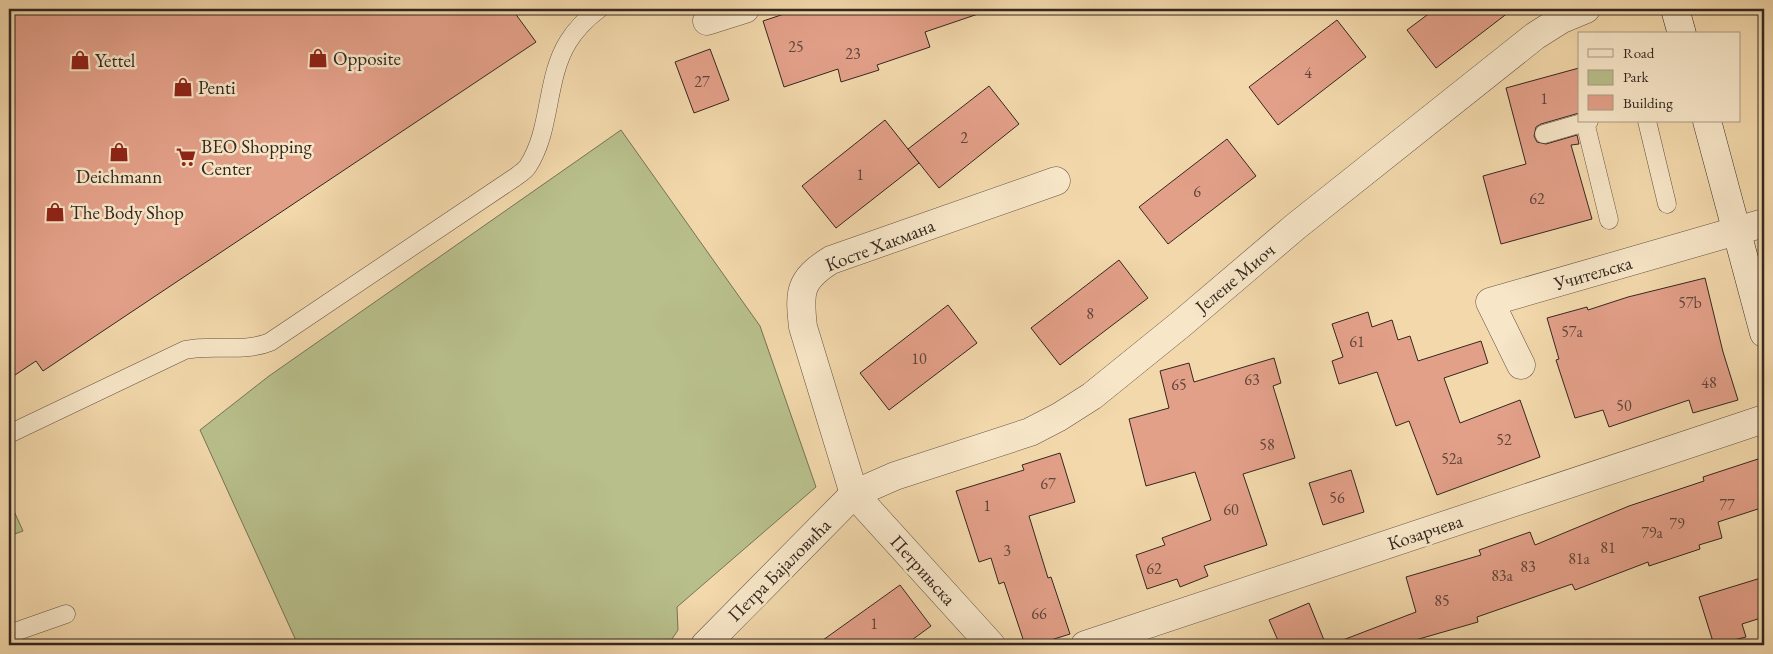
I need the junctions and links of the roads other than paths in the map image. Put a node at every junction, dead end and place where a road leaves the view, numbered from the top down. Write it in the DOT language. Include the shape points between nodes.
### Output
graph roads {
  1 [pos="599,9"];
  2 [pos="745,9"];
  3 [pos="1586,9"];
  4 [pos="1675,9"];
  5 [pos="707,21"];
  6 [pos="1681,32"];
  7 [pos="1587,122"];
  8 [pos="1647,122"];
  9 [pos="1707,122"];
  10 [pos="1544,134"];
  11 [pos="1056,181"];
  12 [pos="1667,204"];
  13 [pos="1609,220"];
  14 [pos="1764,223"];
  15 [pos="1738,232"];
  16 [pos="1764,333"];
  17 [pos="1521,365"];
  18 [pos="1764,420"];
  19 [pos="9,434"];
  20 [pos="854,494"];
  21 [pos="66,614"];
  22 [pos="9,634"];
  23 [pos="705,645"];
  24 [pos="991,645"];
  25 [pos="1086,645"];
  1 -- 19 [label="lane" via="578,27 567,43 560,57 535,150 528,167 514,178 270,342 256,346 185,350"];
  2 -- 5 [label="street"];
  3 -- 20 [label="street, Јелене Миоч" via="1534,36 1295,227 1092,396 1030,432 896,476"];
  4 -- 6 [label="street"];
  7 -- 10 [label="lane"];
  7 -- 13 [label="lane"];
  8 -- 12 [label="lane"];
  9 -- 15 [label="street"];
  11 -- 20 [label="street, Косте Хакмана" via="831,260 816,269 801,288 803,327"];
  14 -- 15 [label="street, Учитељска"];
  15 -- 16 [label="street"];
  15 -- 17 [label="street, Учитељска" via="1490,302"];
  18 -- 25 [label="street, Козарчева"];
  20 -- 23 [label="street, Петра Бајаловића"];
  20 -- 24 [label="street, Петрињска"];
  21 -- 22 [label="lane"];
}
